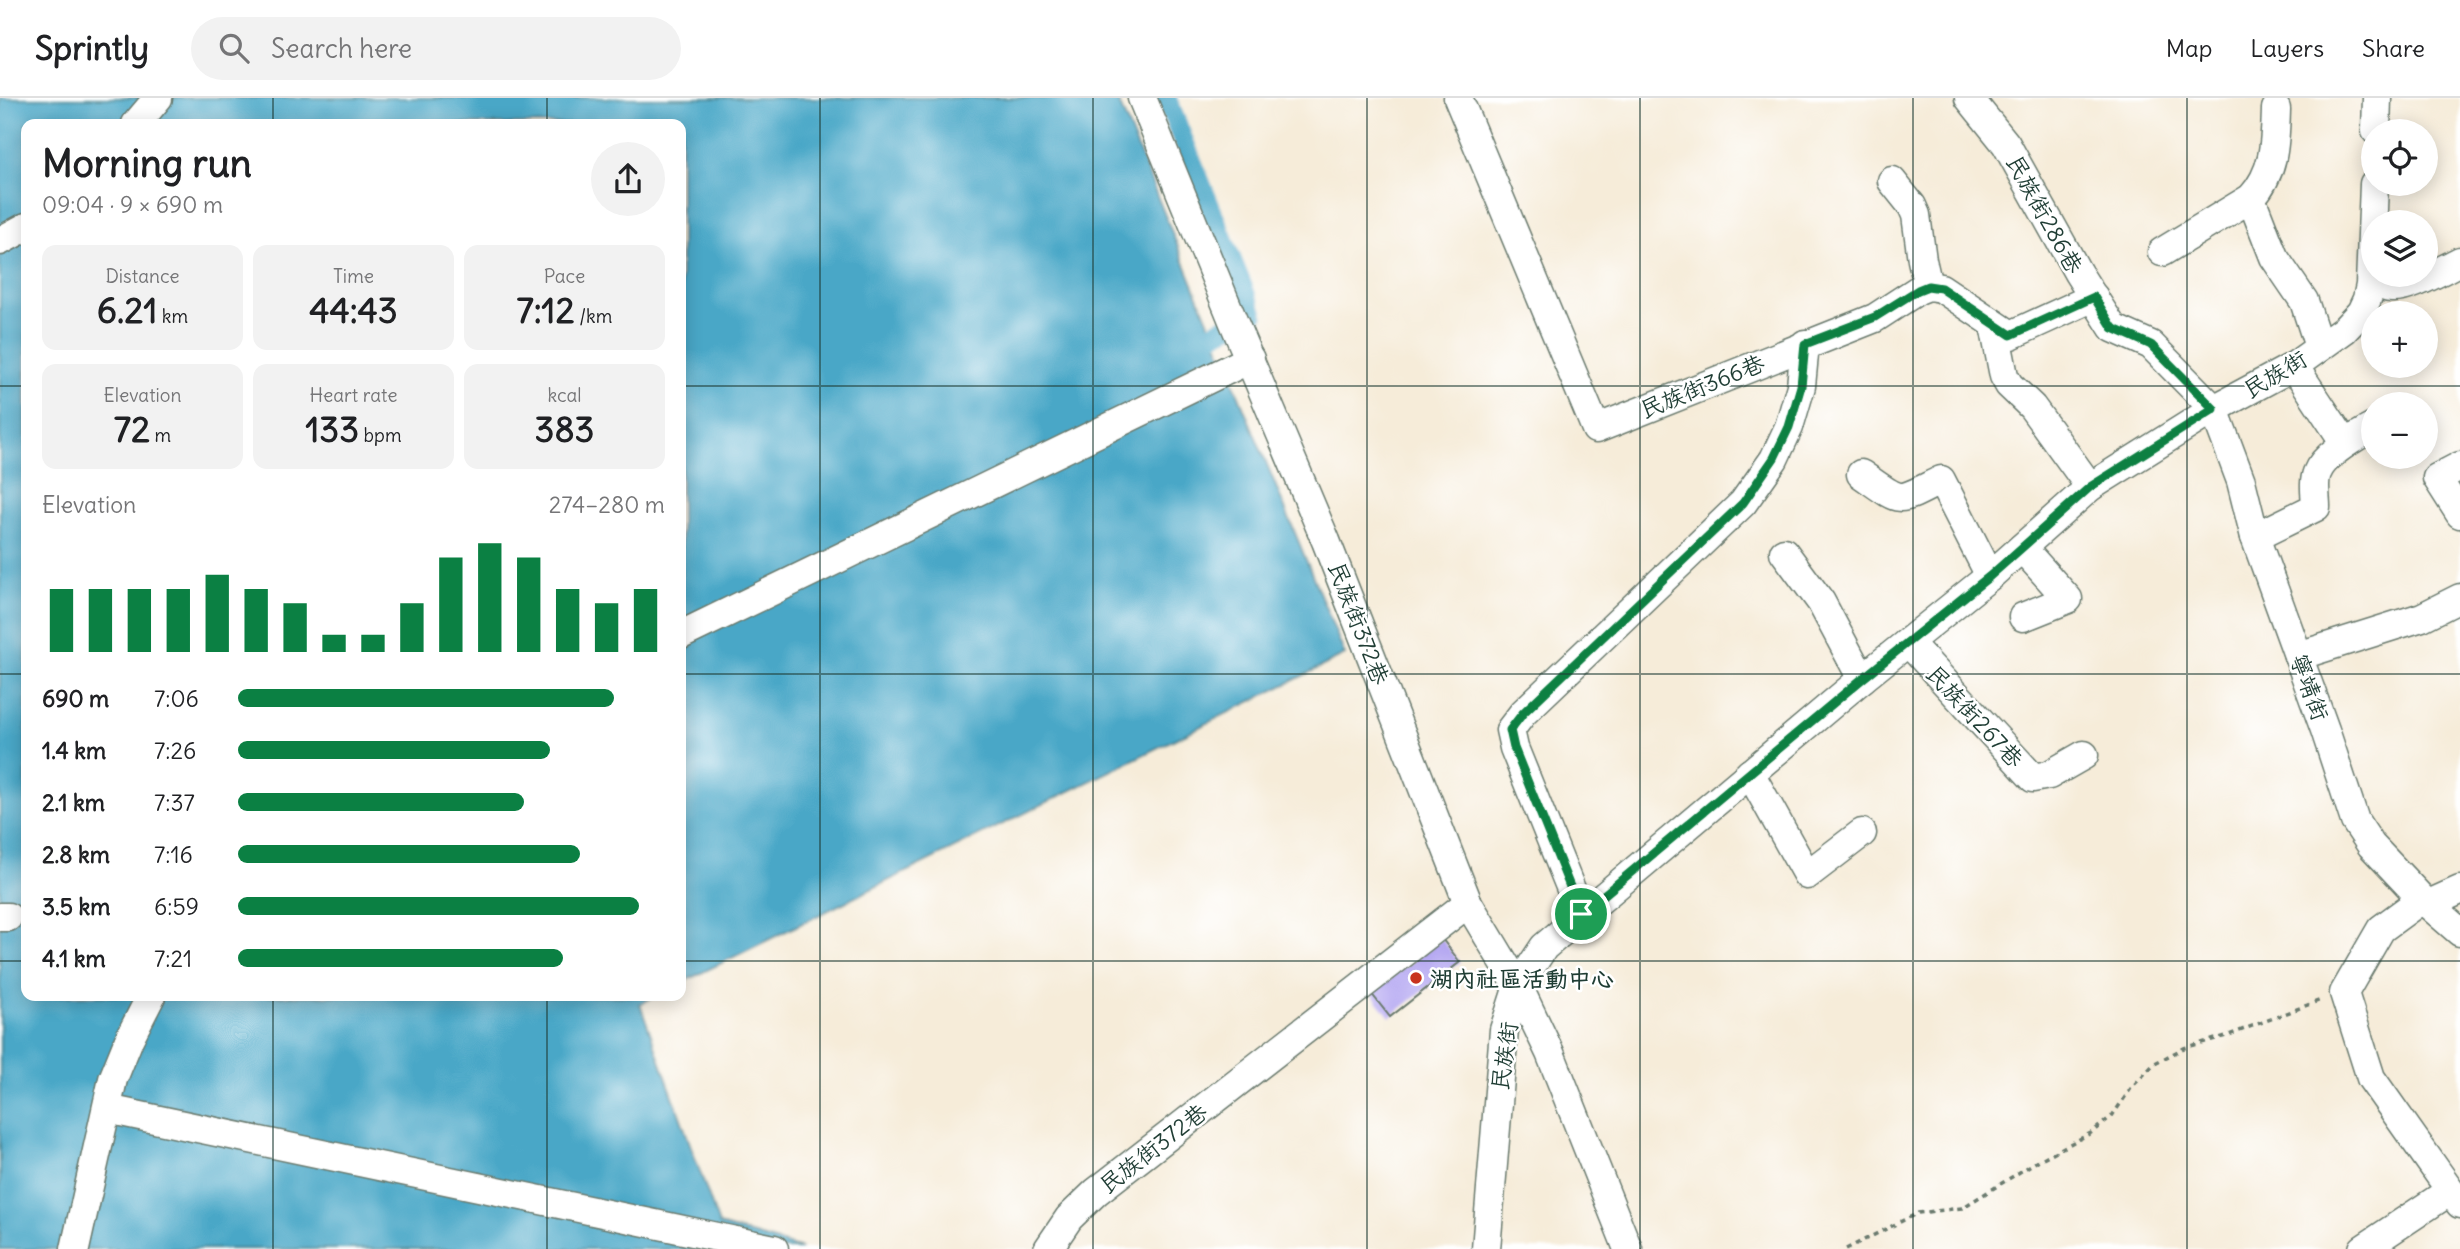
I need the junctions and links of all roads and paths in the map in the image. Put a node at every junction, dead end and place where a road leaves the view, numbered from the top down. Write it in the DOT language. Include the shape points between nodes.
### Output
graph roads {
  1 [pos="158,98"];
  2 [pos="1143,98"];
  3 [pos="1458,98"];
  4 [pos="1969,98"];
  5 [pos="2377,98"];
  6 [pos="2274,102"];
  7 [pos="140,119"];
  8 [pos="2376,119"];
  9 [pos="1892,181"];
  10 [pos="2251,198"];
  11 [pos="21,230"];
  12 [pos="0,241"];
  13 [pos="2162,252"];
  14 [pos="2460,261"];
  15 [pos="2438,271"];
  16 [pos="1928,286"];
  17 [pos="2369,287"];
  18 [pos="2094,297"];
  19 [pos="1994,325"];
  20 [pos="1242,343"];
  21 [pos="1805,344"];
  22 [pos="2319,348"];
  23 [pos="2294,366"];
  24 [pos="2214,409"];
  25 [pos="2361,434"];
  26 [pos="2345,443"];
  27 [pos="2460,466"];
  28 [pos="1861,474"];
  29 [pos="2090,487"];
  30 [pos="2460,514"];
  31 [pos="2255,537"];
  32 [pos="2022,548"];
  33 [pos="1784,552"];
  34 [pos="1990,576"];
  35 [pos="2460,598"];
  36 [pos="2460,612"];
  37 [pos="2023,617"];
  38 [pos="686,632"];
  39 [pos="1908,642"];
  40 [pos="2300,663"];
  41 [pos="1862,679"];
  42 [pos="2084,755"];
  43 [pos="1750,773"];
  44 [pos="1862,833"];
  45 [pos="2460,890"];
  46 [pos="2426,902"];
  47 [pos="1468,903"];
  48 [pos="1581,914"];
  49 [pos="2460,932"];
  50 [pos="1518,986"];
  51 [pos="2344,993"];
  52 [pos="148,1001"];
  53 [pos="107,1110"];
  54 [pos="2455,1198"];
  55 [pos="75,1249"];
  56 [pos="774,1249"];
  57 [pos="1048,1249"];
  58 [pos="1486,1249"];
  59 [pos="1628,1249"];
  60 [pos="1846,1249"];
  61 [pos="2363,1249"];
  1 -- 7 [label="street"];
  2 -- 20 [label="street, 民族街372巷"];
  3 -- 21 [label="street, 民族街366巷" via="1596,429"];
  4 -- 18 [label="street, 民族街286巷" via="2006,144"];
  5 -- 8 [label="street"];
  6 -- 10 [label="street" via="2271,167"];
  9 -- 16 [label="street" via="1916,215"];
  10 -- 13 [label="street"];
  10 -- 22 [label="street" via="2274,257 2304,301"];
  11 -- 12 [label="street"];
  14 -- 15 [label="street"];
  16 -- 19 [label="street" via="1941,288"];
  16 -- 21 [label="street" via="1875,317"];
  17 -- 22 [label="street, 民族街" via="2361,312"];
  18 -- 19 [label="street" via="2011,335"];
  18 -- 24 [label="street, 民族街286巷" via="2113,328 2151,345"];
  19 -- 29 [label="street" via="2009,385 2032,407"];
  20 -- 38 [label="street"];
  20 -- 47 [label="street, 民族街372巷" via="1326,541"];
  21 -- 48 [label="street" via="1801,386 1789,427 1743,503 1510,730"];
  22 -- 23 [label="street, 民族街"];
  23 -- 24 [label="street, 民族街"];
  23 -- 26 [label="street"];
  24 -- 29 [label="street, 民族街"];
  24 -- 31 [label="street, 寧靖街" via="2241,481"];
  25 -- 26 [label="street"];
  26 -- 31 [label="street" via="2316,474 2316,507"];
  27 -- 30 [label="street" via="2437,478"];
  28 -- 34 [label="street" via="1896,498 1941,480"];
  29 -- 32 [label="street, 民族街"];
  31 -- 40 [label="street, 寧靖街"];
  32 -- 34 [label="street, 民族街"];
  32 -- 37 [label="street" via="2068,599"];
  33 -- 41 [label="street" via="1821,602"];
  34 -- 39 [label="street, 民族街"];
  35 -- 40 [label="street"];
  36 -- 40 [label="street" via="2411,635"];
  39 -- 41 [label="street, 民族街"];
  39 -- 42 [label="street, 民族街267巷" via="2033,778 2049,775"];
  40 -- 46 [label="street, 寧靖街" via="2356,821 2371,845"];
  41 -- 43 [label="street, 民族街"];
  43 -- 44 [label="street" via="1807,874"];
  43 -- 48 [label="street, 民族街"];
  45 -- 46 [label="street"];
  46 -- 49 [label="street, 寧靖街"];
  46 -- 51 [label="street" via="2381,929"];
  47 -- 50 [label="street, 民族街372巷"];
  47 -- 57 [label="street, 民族街372巷" via="1096,1192 1069,1218"];
  48 -- 50 [label="street, 民族街" via="1544,947"];
  50 -- 58 [label="street, 民族街" via="1504,1030"];
  50 -- 59 [label="street, 民族街372巷" via="1550,1053"];
  51 -- 54 [label="street" via="2371,1077"];
  51 -- 60 [label="path" via="2184,1048 2155,1063 2112,1116 2091,1133 1962,1209 1918,1213"];
  52 -- 53 [label="street" via="113,1079"];
  53 -- 55 [label="street"];
  53 -- 56 [label="street"];
  54 -- 61 [label="street"];
}
